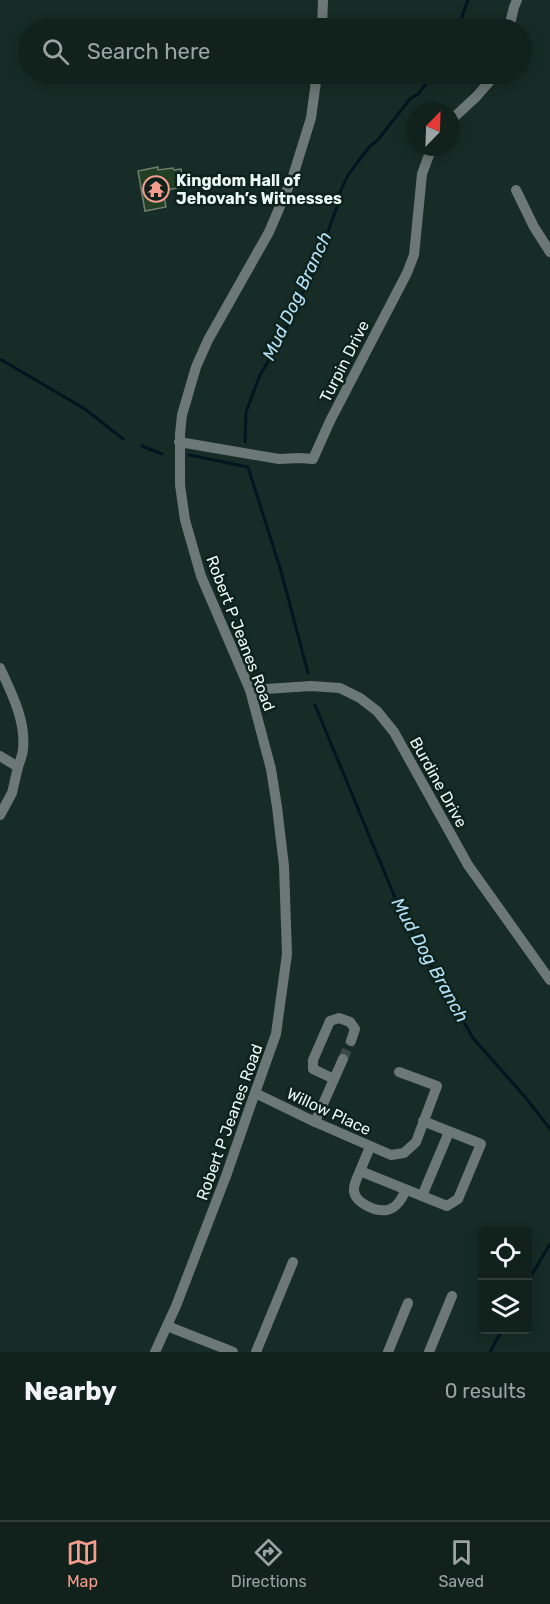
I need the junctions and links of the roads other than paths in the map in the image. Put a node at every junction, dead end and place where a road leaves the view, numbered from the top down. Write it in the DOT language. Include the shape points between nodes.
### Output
graph roads {
  1 [pos="323,0"];
  2 [pos="518,0"];
  3 [pos="322,18"];
  4 [pos="511,18"];
  5 [pos="316,84"];
  6 [pos="487,84"];
  7 [pos="460,112"];
  8 [pos="429,156"];
  9 [pos="516,190"];
  10 [pos="550,252"];
  11 [pos="179,442"];
  12 [pos="0,668"];
  13 [pos="250,690"];
  14 [pos="0,756"];
  15 [pos="18,767"];
  16 [pos="0,814"];
  17 [pos="550,980"];
  18 [pos="351,1041"];
  19 [pos="343,1059"];
  20 [pos="399,1072"];
  21 [pos="334,1079"];
  22 [pos="255,1094"];
  23 [pos="423,1121"];
  24 [pos="315,1122"];
  25 [pos="449,1132"];
  26 [pos="370,1147"];
  27 [pos="360,1171"];
  28 [pos="405,1190"];
  29 [pos="422,1196"];
  30 [pos="293,1262"];
  31 [pos="452,1296"];
  32 [pos="408,1303"];
  33 [pos="167,1326"];
  34 [pos="155,1352"];
  35 [pos="232,1352"];
  36 [pos="256,1352"];
  37 [pos="388,1352"];
  38 [pos="429,1352"];
  1 -- 3 [label="street"];
  2 -- 4 [label="street"];
  5 -- 11 [label="street, Robert P Jeanes Road" via="311,118 293,176 269,232 196,367"];
  6 -- 7 [label="street"];
  8 -- 11 [label="street, Turpin Drive" via="422,174 414,255 313,459 279,459"];
  9 -- 10 [label="street"];
  11 -- 13 [label="street, Robert P Jeanes Road" via="185,520 201,576"];
  12 -- 15 [label="street" via="22,729 23,749"];
  13 -- 17 [label="street, Burdine Drive" via="340,688 377,711 394,732 468,865"];
  13 -- 22 [label="street, Robert P Jeanes Road" via="274,788 287,918 287,954 276,1034"];
  14 -- 15 [label="street"];
  15 -- 16 [label="street" via="12,793"];
  18 -- 21 [label="street" via="355,1029 350,1022 339,1017 330,1021 313,1060 313,1069"];
  19 -- 21 [label="street"];
  20 -- 23 [label="street" via="437,1086"];
  21 -- 24 [label="street"];
  22 -- 24 [label="street, Willow Place"];
  22 -- 33 [label="street, Robert P Jeanes Road"];
  23 -- 25 [label="street"];
  23 -- 26 [label="street, Willow Place" via="416,1142 404,1153 391,1155"];
  24 -- 26 [label="street, Willow Place"];
  25 -- 29 [label="street"];
  25 -- 29 [label="street" via="481,1144 458,1199 447,1206"];
  26 -- 27 [label="street"];
  27 -- 28 [label="street"];
  27 -- 28 [label="street" via="355,1196 366,1204 388,1210 402,1199"];
  28 -- 29 [label="street"];
  30 -- 36 [label="street"];
  31 -- 38 [label="street"];
  32 -- 37 [label="street"];
  33 -- 34 [label="street, Robert P Jeanes Road"];
  33 -- 35 [label="street"];
}
